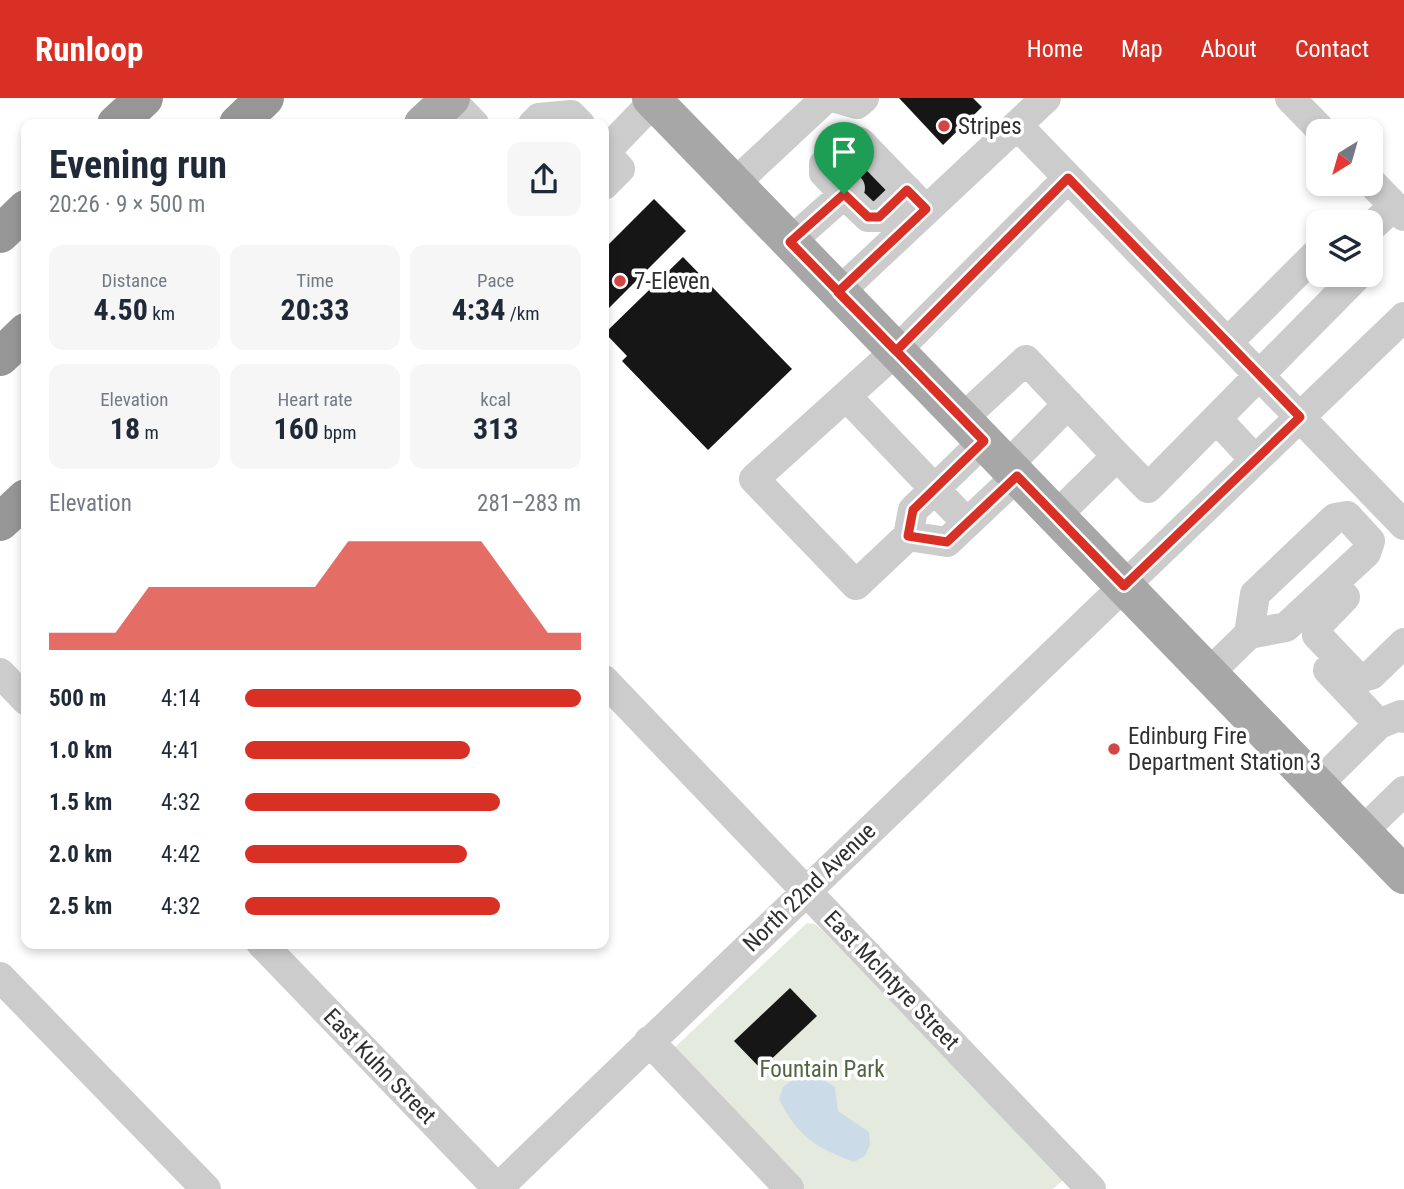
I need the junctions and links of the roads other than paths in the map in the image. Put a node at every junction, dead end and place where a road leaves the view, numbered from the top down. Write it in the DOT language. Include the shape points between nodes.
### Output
graph roads {
  1 [pos="144,98"];
  2 [pos="265,98"];
  3 [pos="450,98"];
  4 [pos="826,98"];
  5 [pos="836,98"];
  6 [pos="864,98"];
  7 [pos="1046,98"];
  8 [pos="1290,98"];
  9 [pos="652,100"];
  10 [pos="121,119"];
  11 [pos="243,119"];
  12 [pos="428,119"];
  13 [pos="469,119"];
  14 [pos="538,119"];
  15 [pos="575,119"];
  16 [pos="1310,119"];
  17 [pos="1017,125"];
  18 [pos="609,146"];
  19 [pos="609,157"];
  20 [pos="1068,178"];
  21 [pos="609,180"];
  22 [pos="734,184"];
  23 [pos="847,191"];
  24 [pos="1383,194"];
  25 [pos="917,200"];
  26 [pos="1399,211"];
  27 [pos="21,214"];
  28 [pos="1383,220"];
  29 [pos="0,234"];
  30 [pos="790,242"];
  31 [pos="1306,265"];
  32 [pos="1346,287"];
  33 [pos="838,292"];
  34 [pos="1404,317"];
  35 [pos="21,337"];
  36 [pos="1228,342"];
  37 [pos="896,351"];
  38 [pos="0,358"];
  39 [pos="1260,376"];
  40 [pos="846,396"];
  41 [pos="1068,404"];
  42 [pos="1300,417"];
  43 [pos="1217,419"];
  44 [pos="992,450"];
  45 [pos="1117,456"];
  46 [pos="1255,460"];
  47 [pos="934,489"];
  48 [pos="21,503"];
  49 [pos="21,515"];
  50 [pos="1056,516"];
  51 [pos="1347,516"];
  52 [pos="0,522"];
  53 [pos="967,523"];
  54 [pos="1404,525"];
  55 [pos="908,536"];
  56 [pos="0,537"];
  57 [pos="1124,586"];
  58 [pos="1286,627"];
  59 [pos="1249,634"];
  60 [pos="1404,643"];
  61 [pos="0,673"];
  62 [pos="1209,673"];
  63 [pos="609,685"];
  64 [pos="21,695"];
  65 [pos="1391,721"];
  66 [pos="1317,785"];
  67 [pos="1404,791"];
  68 [pos="1362,832"];
  69 [pos="1404,875"];
  70 [pos="806,889"];
  71 [pos="267,949"];
  72 [pos="0,977"];
  73 [pos="649,1041"];
  74 [pos="789,1188"];
  75 [pos="206,1189"];
  76 [pos="498,1189"];
  77 [pos="1091,1189"];
  1 -- 10 [label="highway"];
  2 -- 11 [label="highway"];
  3 -- 12 [label="main road"];
  3 -- 13 [label="street"];
  4 -- 22 [label="street"];
  5 -- 6 [label="street" via="858,104"];
  7 -- 17 [label="street"];
  8 -- 16 [label="street"];
  9 -- 18 [label="street"];
  9 -- 22 [label="main road"];
  14 -- 15 [label="street" via="571,115"];
  17 -- 20 [label="street"];
  17 -- 25 [label="street"];
  19 -- 21 [label="street" via="620,169"];
  20 -- 36 [label="street"];
  20 -- 37 [label="street"];
  22 -- 30 [label="main road"];
  23 -- 25 [label="street" via="868,217 879,217"];
  23 -- 25 [label="street" via="824,173 824,164 849,140 860,142 875,164"];
  23 -- 30 [label="street"];
  24 -- 26 [label="street"];
  25 -- 33 [label="street"];
  26 -- 28 [label="street"];
  27 -- 29 [label="highway"];
  30 -- 33 [label="main road"];
  31 -- 36 [label="street"];
  32 -- 39 [label="street"];
  33 -- 37 [label="main road"];
  34 -- 42 [label="street, North 22nd Avenue"];
  35 -- 38 [label="highway"];
  36 -- 39 [label="street"];
  37 -- 40 [label="street"];
  37 -- 44 [label="main road"];
  39 -- 42 [label="street"];
  39 -- 43 [label="street"];
  40 -- 47 [label="street"];
  40 -- 55 [label="street" via="754,479 856,584"];
  41 -- 44 [label="street"];
  41 -- 44 [label="street" via="1026,360"];
  41 -- 45 [label="street"];
  42 -- 46 [label="street, North 22nd Avenue"];
  42 -- 54 [label="street"];
  43 -- 45 [label="street" via="1148,488"];
  43 -- 46 [label="street"];
  44 -- 47 [label="street"];
  44 -- 50 [label="main road"];
  44 -- 53 [label="street"];
  45 -- 50 [label="street"];
  46 -- 57 [label="street, North 22nd Avenue"];
  47 -- 53 [label="street"];
  47 -- 55 [label="street" via="913,510"];
  48 -- 52 [label="highway"];
  49 -- 56 [label="main road"];
  50 -- 57 [label="main road"];
  51 -- 58 [label="street" via="1370,541 1366,553"];
  51 -- 59 [label="street" via="1335,518 1255,594"];
  51 -- 60 [label="street" via="1369,517 1389,545 1385,559 1326,614 1317,635 1358,678 1371,676"];
  53 -- 55 [label="street" via="947,542"];
  57 -- 62 [label="main road"];
  57 -- 70 [label="street, North 22nd Avenue"];
  58 -- 59 [label="street"];
  58 -- 65 [label="street"];
  59 -- 62 [label="street"];
  61 -- 64 [label="street"];
  62 -- 66 [label="main road"];
  63 -- 70 [label="street, East McIntyre Street"];
  65 -- 66 [label="street"];
  66 -- 68 [label="main road"];
  67 -- 68 [label="street"];
  68 -- 69 [label="main road"];
  70 -- 73 [label="street, North 22nd Avenue"];
  70 -- 77 [label="street, East McIntyre Street"];
  71 -- 76 [label="street, East Kuhn Street"];
  72 -- 75 [label="street"];
  73 -- 74 [label="street"];
  73 -- 76 [label="street, North 22nd Avenue"];
}
